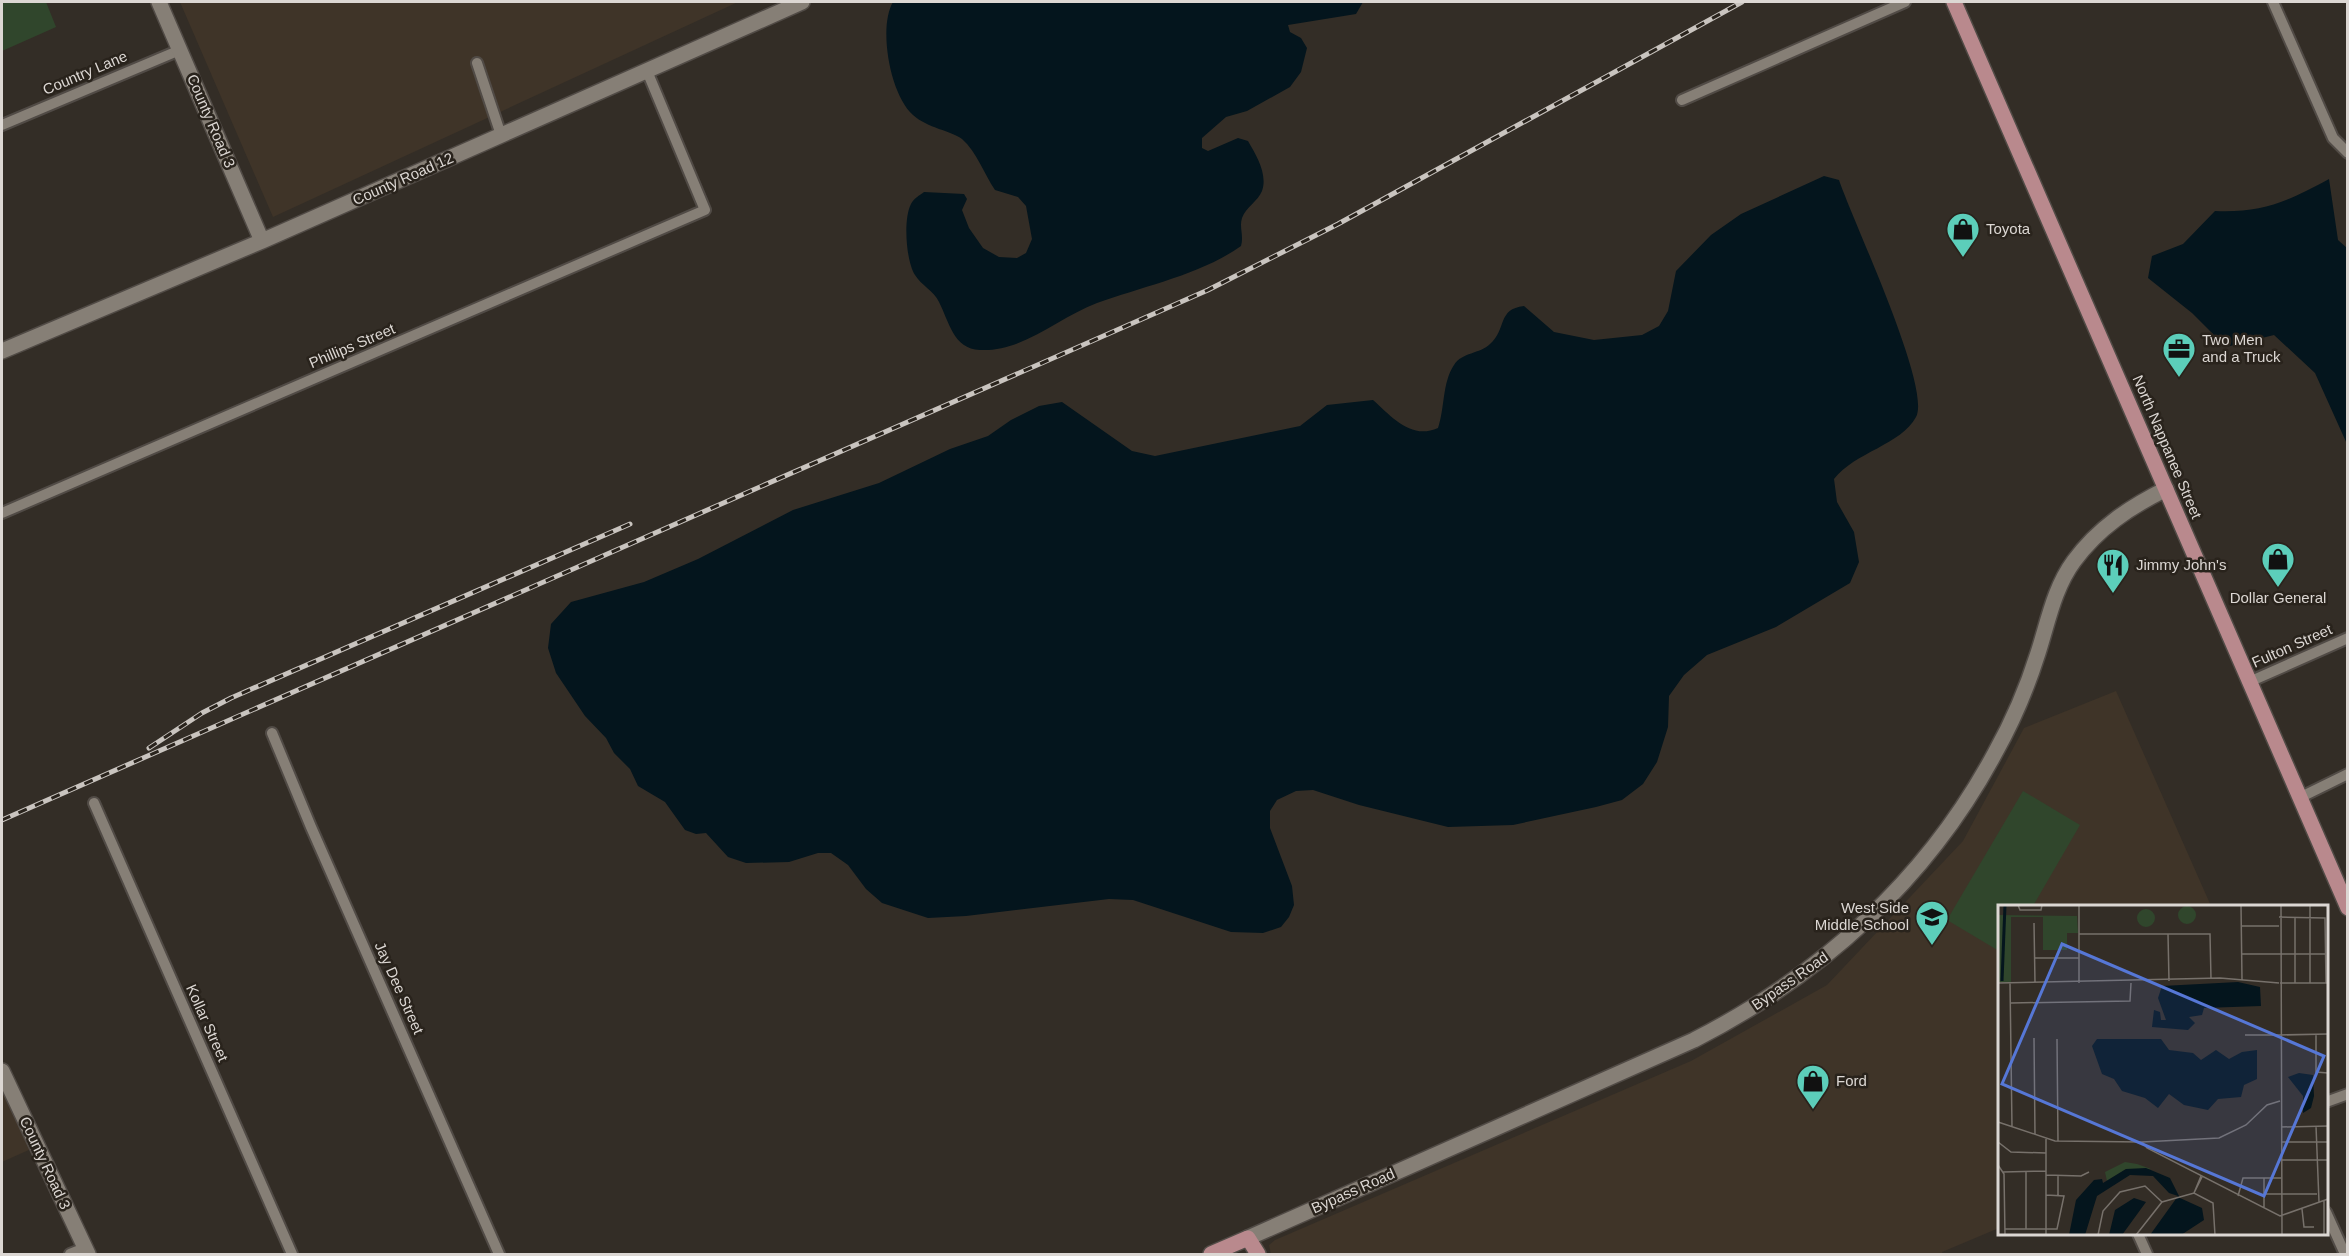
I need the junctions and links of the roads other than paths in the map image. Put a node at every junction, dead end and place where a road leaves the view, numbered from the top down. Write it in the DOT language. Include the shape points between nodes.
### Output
graph roads {
  1 [pos="159,2"];
  2 [pos="802,2"];
  3 [pos="1905,2"];
  4 [pos="1954,2"];
  5 [pos="2273,2"];
  6 [pos="180,50"];
  7 [pos="477,63"];
  8 [pos="647,71"];
  9 [pos="1682,100"];
  10 [pos="2,125"];
  11 [pos="501,135"];
  12 [pos="2348,153"];
  13 [pos="262,241"];
  14 [pos="2,351"];
  15 [pos="2166,489"];
  16 [pos="2,513"];
  17 [pos="2348,638"];
  18 [pos="2249,682"];
  19 [pos="272,733"];
  20 [pos="2348,774"];
  21 [pos="2299,798"];
  22 [pos="94,803"];
  23 [pos="2348,908"];
  24 [pos="2,1071"];
  25 [pos="2348,1094"];
  26 [pos="2328,1101"];
  27 [pos="2328,1215"];
  28 [pos="2139,1235"];
  29 [pos="1248,1238"];
  30 [pos="2344,1242"];
  31 [pos="87,1251"];
  32 [pos="70,1254"];
  33 [pos="292,1254"];
  34 [pos="499,1254"];
  35 [pos="1211,1254"];
  36 [pos="1258,1254"];
  37 [pos="2148,1254"];
  38 [pos="2345,1254"];
  1 -- 6 [label="main road, County Road 3"];
  2 -- 8 [label="main road, County Road 12"];
  3 -- 9 [label="street"];
  4 -- 15 [label="main road, North Nappanee Street"];
  5 -- 12 [label="street" via="2333,138"];
  6 -- 10 [label="street, Country Lane"];
  6 -- 13 [label="main road, County Road 3"];
  7 -- 11 [label="street"];
  8 -- 11 [label="main road, County Road 12"];
  8 -- 16 [label="street, Phillips Street" via="705,210"];
  11 -- 13 [label="main road, County Road 12"];
  13 -- 14 [label="main road, County Road 12"];
  15 -- 18 [label="main road, North Nappanee Street"];
  15 -- 29 [label="main road, Bypass Road" via="2123,512 2073,561 2053,603 2023,694 1979,782 1933,849 1902,885 1821,961 1751,1009 1694,1040"];
  17 -- 18 [label="street, Fulton Street"];
  18 -- 21 [label="main road, North Nappanee Street"];
  19 -- 34 [label="street, Jay Dee Street"];
  20 -- 21 [label="street"];
  21 -- 23 [label="main road, North Nappanee Street"];
  22 -- 33 [label="street, Kollar Street"];
  24 -- 31 [label="main road, County Road 3"];
  25 -- 26 [label="street"];
  27 -- 30 [label="street"];
  28 -- 37 [label="street"];
  29 -- 35 [label="main road"];
  29 -- 36 [label="main road"];
  30 -- 38 [label="street"];
  31 -- 32 [label="street"];
}
